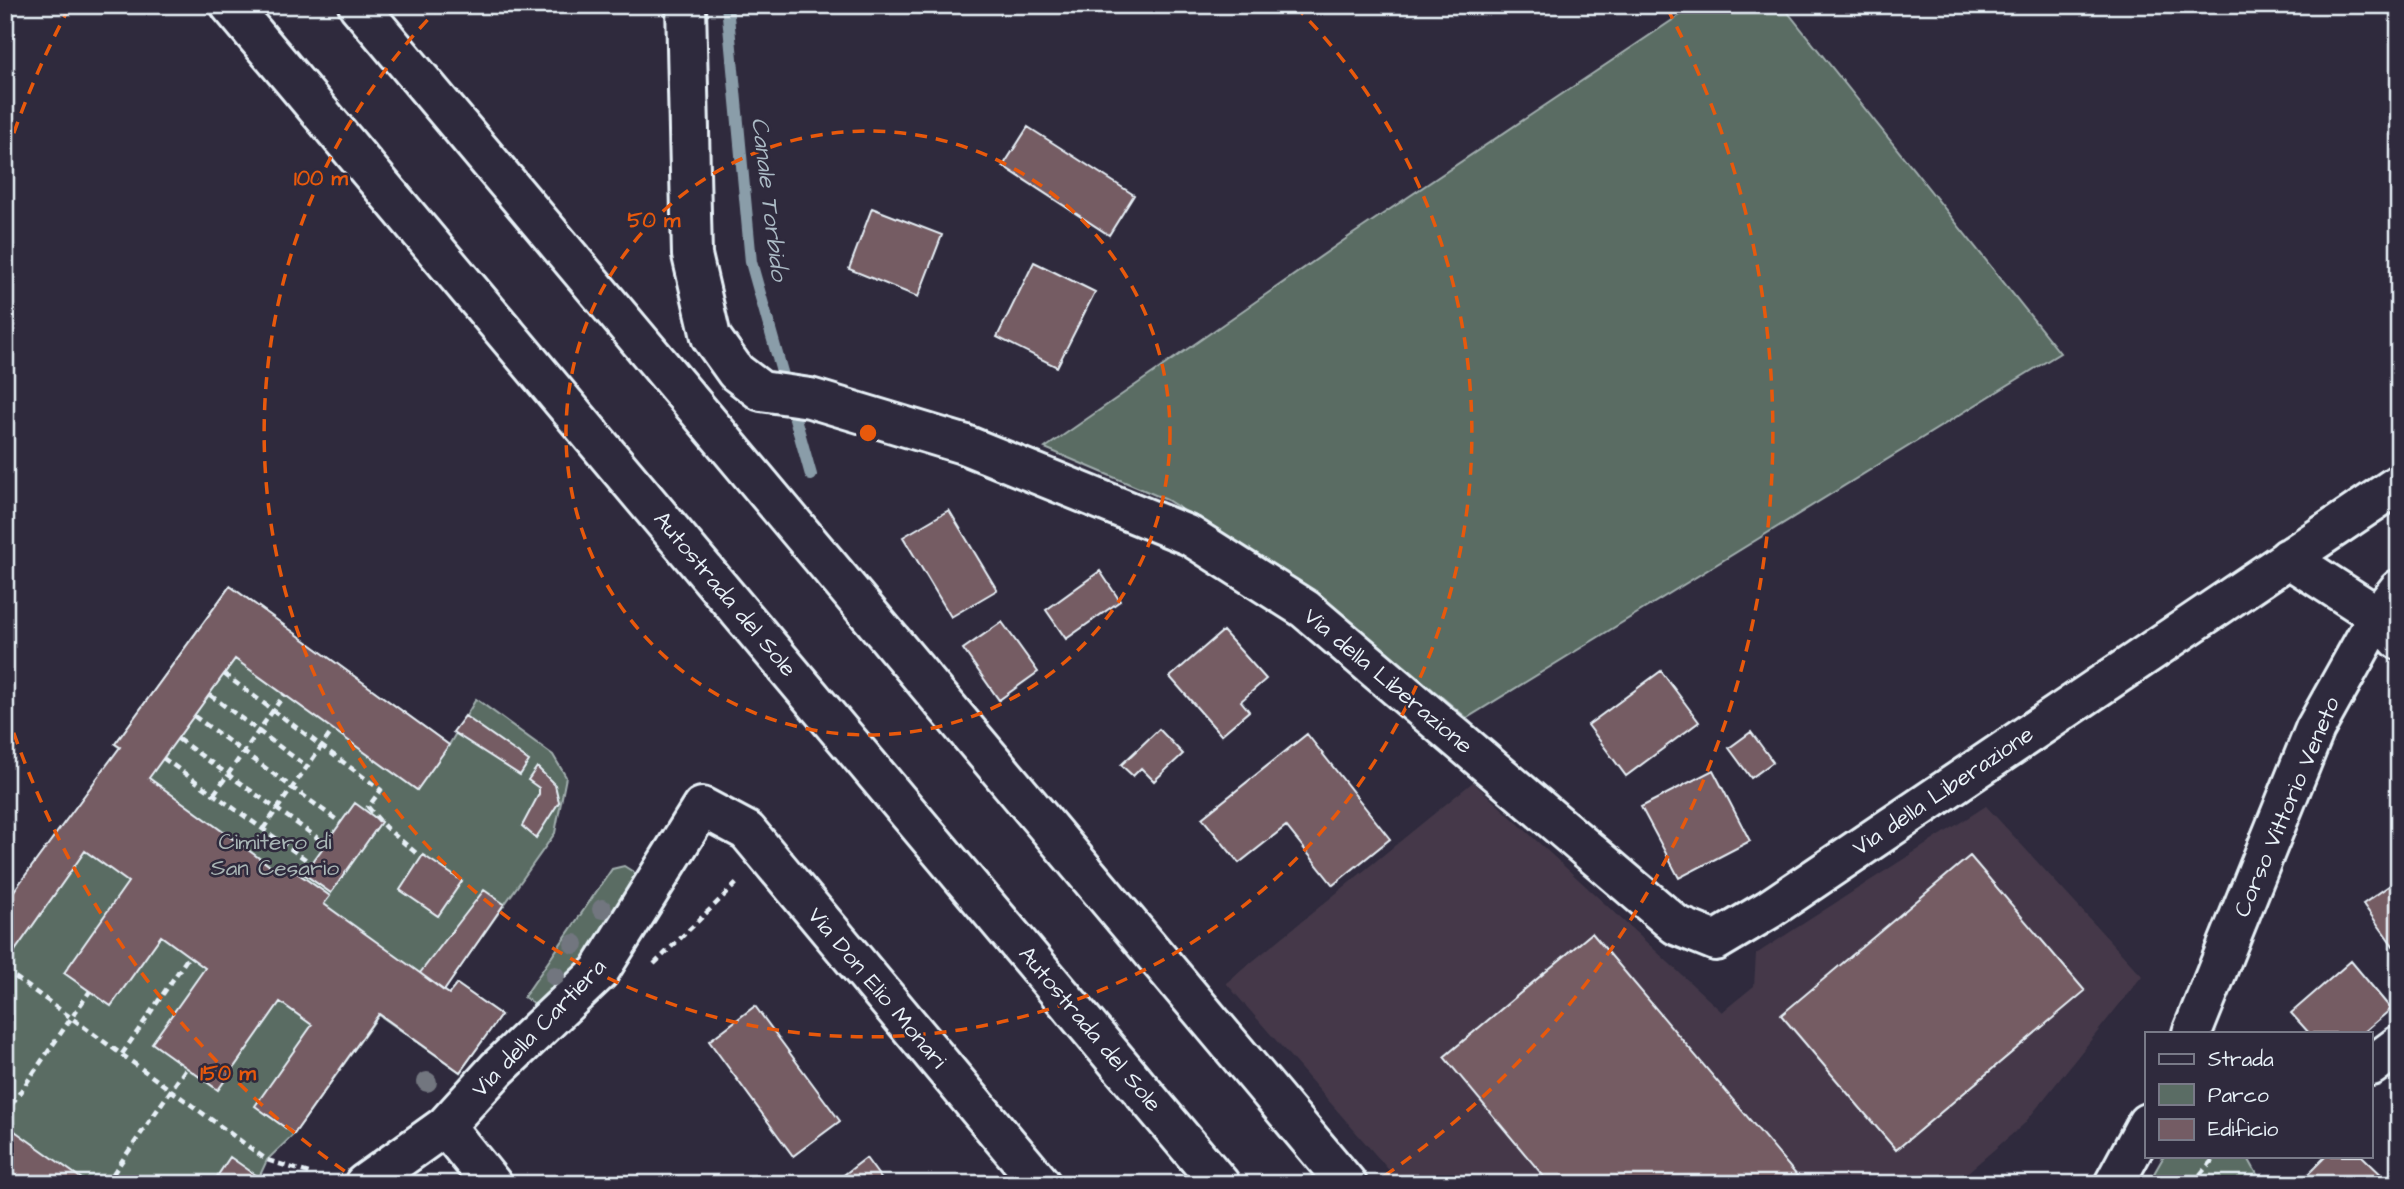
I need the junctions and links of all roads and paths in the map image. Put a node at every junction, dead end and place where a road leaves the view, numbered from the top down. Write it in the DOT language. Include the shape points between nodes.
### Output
graph roads {
  1 [pos="230,5"];
  2 [pos="358,5"];
  3 [pos="686,5"];
  4 [pos="2399,484"];
  5 [pos="2288,558"];
  6 [pos="2392,615"];
  7 [pos="224,674"];
  8 [pos="209,695"];
  9 [pos="284,695"];
  10 [pos="273,711"];
  11 [pos="194,716"];
  12 [pos="333,730"];
  13 [pos="259,732"];
  14 [pos="178,739"];
  15 [pos="322,746"];
  16 [pos="244,752"];
  17 [pos="163,758"];
  18 [pos="307,767"];
  19 [pos="228,775"];
  20 [pos="292,787"];
  21 [pos="214,794"];
  22 [pos="702,807"];
  23 [pos="277,809"];
  24 [pos="341,823"];
  25 [pos="263,829"];
  26 [pos="326,844"];
  27 [pos="416,853"];
  28 [pos="312,864"];
  29 [pos="188,956"];
  30 [pos="15,977"];
  31 [pos="90,991"];
  32 [pos="71,1017"];
  33 [pos="2192,1032"];
  34 [pos="2399,1045"];
  35 [pos="122,1054"];
  36 [pos="2372,1065"];
  37 [pos="187,1067"];
  38 [pos="171,1090"];
  39 [pos="5,1114"];
  40 [pos="445,1126"];
  41 [pos="2145,1127"];
  42 [pos="2214,1158"];
  43 [pos="312,1174"];
  44 [pos="106,1184"];
  45 [pos="364,1184"];
  46 [pos="492,1184"];
  47 [pos="1041,1184"];
  48 [pos="1220,1184"];
  49 [pos="1347,1184"];
  50 [pos="2114,1184"];
  51 [pos="2192,1184"];
  1 -- 48 [label="main road, Autostrada del Sole"];
  2 -- 49 [label="main road"];
  3 -- 5 [label="main road, Via della Liberazione" via="692,255 711,337 736,372 761,391 810,398 963,444 1190,536 1305,609 1676,925 1716,941"];
  4 -- 5 [label="main road, Via della Liberazione"];
  5 -- 6 [label="main road"];
  6 -- 33 [label="main road, Corso Vittorio Veneto" via="2315,729"];
  7 -- 10 [label="path"];
  8 -- 13 [label="path"];
  9 -- 10 [label="path"];
  10 -- 13 [label="path"];
  10 -- 15 [label="path"];
  11 -- 16 [label="path"];
  12 -- 15 [label="path"];
  13 -- 16 [label="path"];
  13 -- 18 [label="path"];
  14 -- 19 [label="path"];
  15 -- 18 [label="path"];
  15 -- 27 [label="path" via="381,790 368,807"];
  16 -- 19 [label="path"];
  16 -- 20 [label="path"];
  17 -- 21 [label="path"];
  18 -- 20 [label="path"];
  19 -- 21 [label="path"];
  19 -- 23 [label="path"];
  20 -- 23 [label="path"];
  20 -- 24 [label="path"];
  21 -- 25 [label="path"];
  22 -- 40 [label="main road, Via della Cartiera" via="599,972 497,1069"];
  22 -- 47 [label="main road, Via Don Elio Monari" via="747,831"];
  23 -- 25 [label="path"];
  23 -- 26 [label="path"];
  25 -- 28 [label="path"];
  29 -- 35 [label="path"];
  30 -- 32 [label="path"];
  31 -- 32 [label="path"];
  32 -- 35 [label="path"];
  32 -- 39 [label="path"];
  34 -- 36 [label="main road"];
  35 -- 38 [label="path"];
  37 -- 38 [label="path"];
  38 -- 43 [label="path" via="267,1160"];
  38 -- 44 [label="path"];
  40 -- 45 [label="main road, Via della Cartiera"];
  40 -- 46 [label="main road"];
  41 -- 50 [label="main road"];
  42 -- 51 [label="path"];
}
